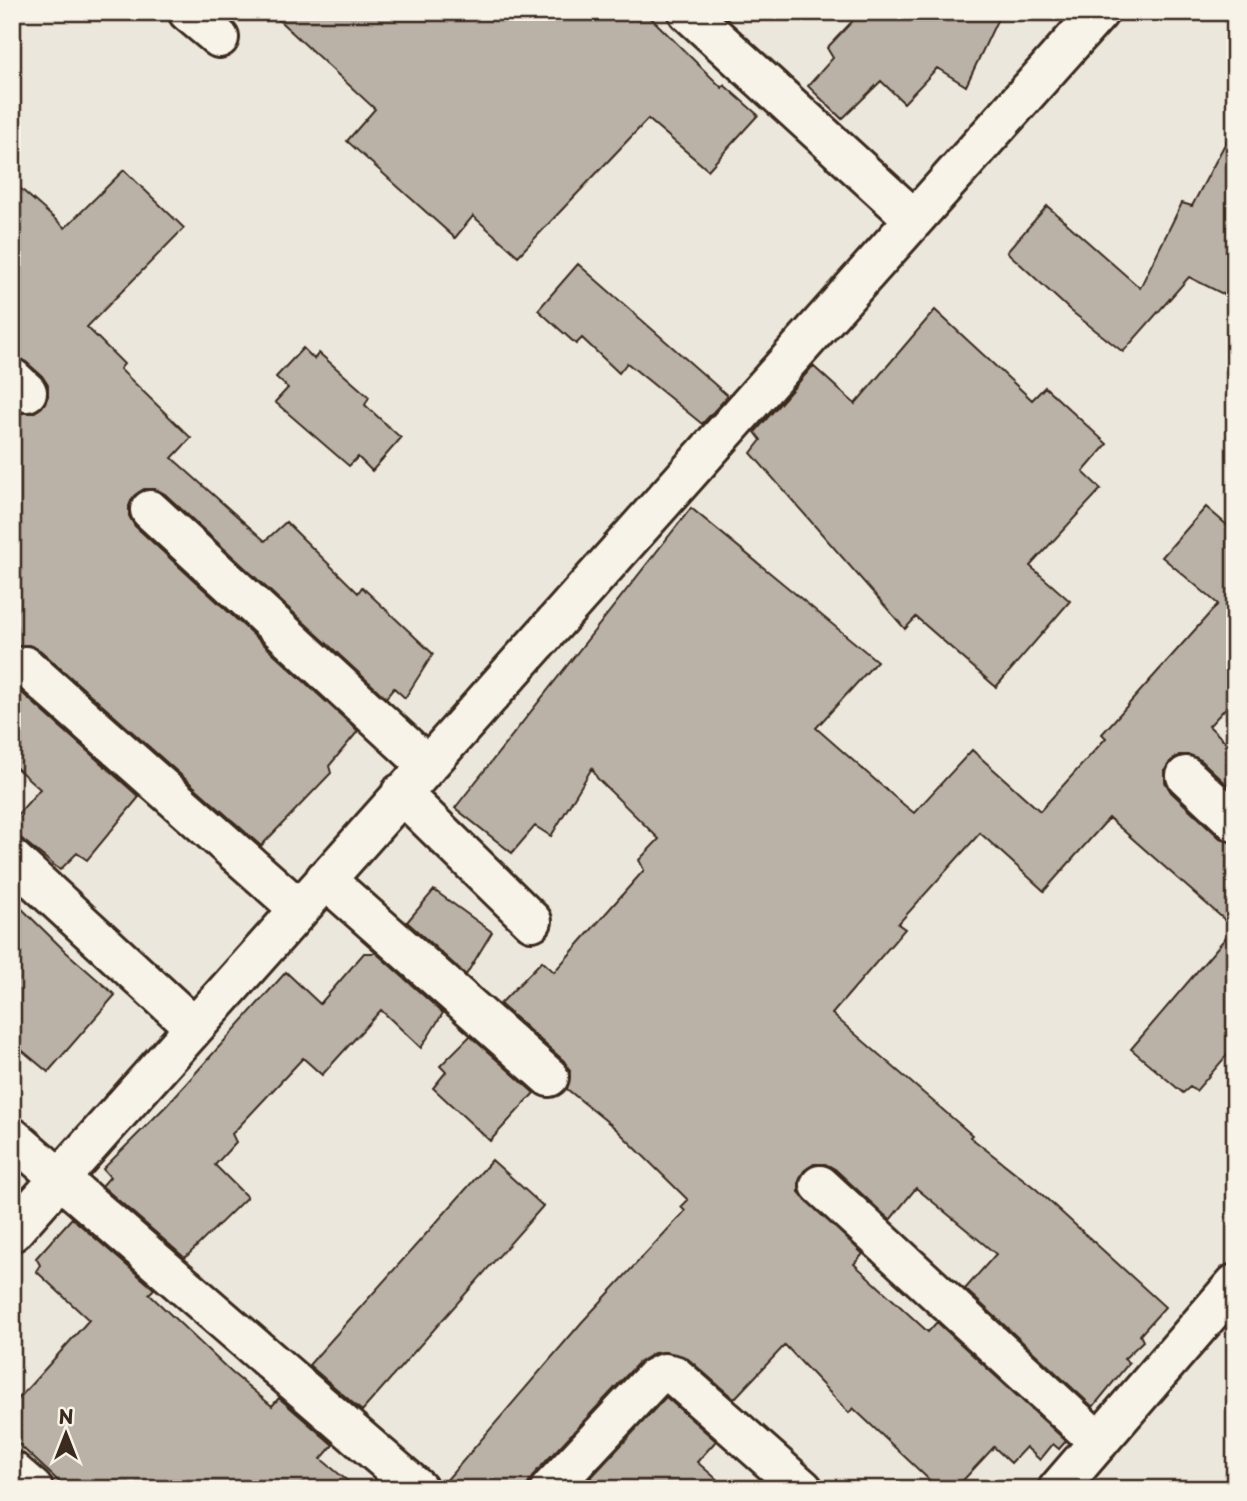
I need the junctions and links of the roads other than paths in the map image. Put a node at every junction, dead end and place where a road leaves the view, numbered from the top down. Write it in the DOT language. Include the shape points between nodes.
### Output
graph roads {
  1 [pos="188,12"];
  2 [pos="688,12"];
  3 [pos="1099,12"];
  4 [pos="219,38"];
  5 [pos="914,219"];
  6 [pos="149,510"];
  7 [pos="25,666"];
  8 [pos="427,765"];
  9 [pos="1186,776"];
  10 [pos="401,793"];
  11 [pos="1235,822"];
  12 [pos="12,859"];
  13 [pos="325,879"];
  14 [pos="299,909"];
  15 [pos="532,921"];
  16 [pos="193,1026"];
  17 [pos="549,1077"];
  18 [pos="12,1138"];
  19 [pos="58,1178"];
  20 [pos="820,1185"];
  21 [pos="12,1231"];
  22 [pos="1235,1284"];
  23 [pos="1100,1442"];
  24 [pos="12,1471"];
  25 [pos="33,1489"];
  26 [pos="418,1489"];
  27 [pos="550,1489"];
  28 [pos="803,1489"];
  29 [pos="1059,1489"];
  1 -- 4 [label="street"];
  2 -- 5 [label="street"];
  3 -- 5 [label="street"];
  5 -- 8 [label="street"];
  6 -- 8 [label="street"];
  7 -- 14 [label="street"];
  8 -- 10 [label="street"];
  9 -- 11 [label="street"];
  10 -- 13 [label="street"];
  10 -- 15 [label="street"];
  12 -- 16 [label="street"];
  13 -- 14 [label="street"];
  13 -- 17 [label="street"];
  14 -- 16 [label="street"];
  16 -- 19 [label="street"];
  18 -- 19 [label="street"];
  19 -- 21 [label="street"];
  19 -- 26 [label="street"];
  20 -- 23 [label="street"];
  22 -- 23 [label="street"];
  23 -- 29 [label="street"];
  24 -- 25 [label="street"];
  27 -- 28 [label="street" via="654,1378 664,1373 674,1375"];
}
